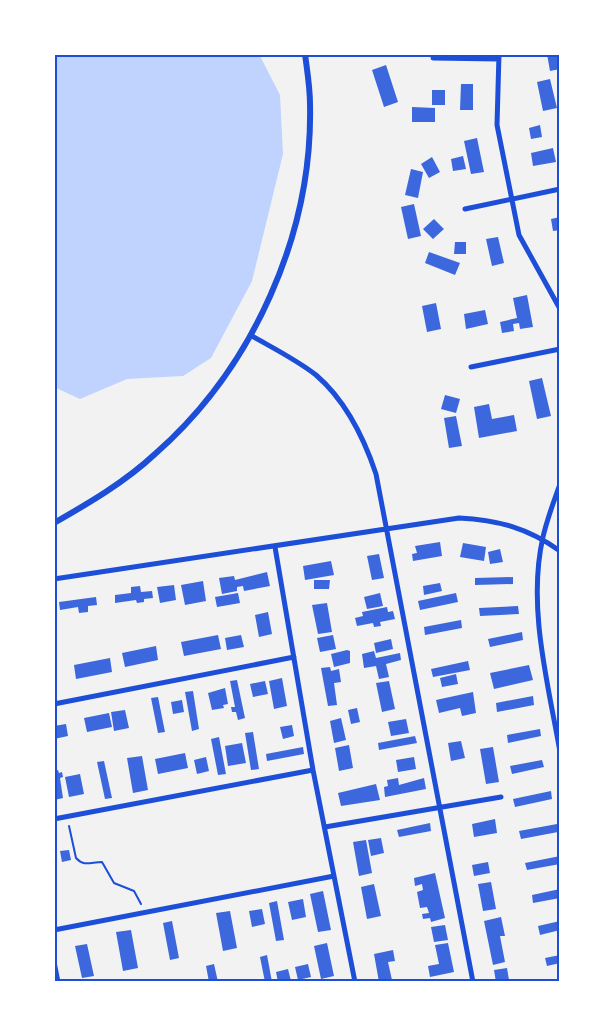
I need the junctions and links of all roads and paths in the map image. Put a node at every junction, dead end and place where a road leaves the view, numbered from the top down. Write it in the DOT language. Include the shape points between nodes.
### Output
graph roads {
  1 [pos="305,54"];
  2 [pos="499,56"];
  3 [pos="433,58"];
  4 [pos="560,189"];
  5 [pos="511,198"];
  6 [pos="465,208"];
  7 [pos="560,309"];
  8 [pos="252,336"];
  9 [pos="560,349"];
  10 [pos="471,367"];
  11 [pos="560,484"];
  12 [pos="54,523"];
  13 [pos="386,530"];
  14 [pos="542,538"];
  15 [pos="275,548"];
  16 [pos="560,551"];
  17 [pos="54,579"];
  18 [pos="294,657"];
  19 [pos="54,704"];
  20 [pos="560,752"];
  21 [pos="313,770"];
  22 [pos="501,797"];
  23 [pos="440,808"];
  24 [pos="54,819"];
  25 [pos="69,826"];
  26 [pos="325,827"];
  27 [pos="334,876"];
  28 [pos="141,904"];
  29 [pos="54,930"];
  30 [pos="54,962"];
  31 [pos="58,982"];
  32 [pos="355,982"];
  33 [pos="473,982"];
  1 -- 8 [label="street" via="307,158 296,219 277,280"];
  2 -- 3 [label="street"];
  2 -- 5 [label="street" via="497,125"];
  4 -- 5 [label="street"];
  5 -- 6 [label="street"];
  5 -- 7 [label="street" via="519,235"];
  8 -- 12 [label="street" via="188,422 155,454 123,480"];
  8 -- 13 [label="street" via="316,376 356,425 376,474"];
  9 -- 10 [label="street"];
  11 -- 14 [label="street"];
  13 -- 14 [label="street" via="459,518 480,519 521,528"];
  13 -- 15 [label="street"];
  13 -- 23 [label="street"];
  14 -- 16 [label="street"];
  14 -- 20 [label="street" via="537,587"];
  15 -- 17 [label="street"];
  15 -- 18 [label="street"];
  18 -- 19 [label="street"];
  18 -- 21 [label="street"];
  21 -- 24 [label="street"];
  21 -- 26 [label="street"];
  22 -- 23 [label="street"];
  23 -- 26 [label="street"];
  23 -- 33 [label="street"];
  25 -- 28 [label="path" via="79,862 102,862 114,883 134,891"];
  26 -- 27 [label="street"];
  27 -- 29 [label="street"];
  27 -- 32 [label="street"];
  30 -- 31 [label="street"];
}
